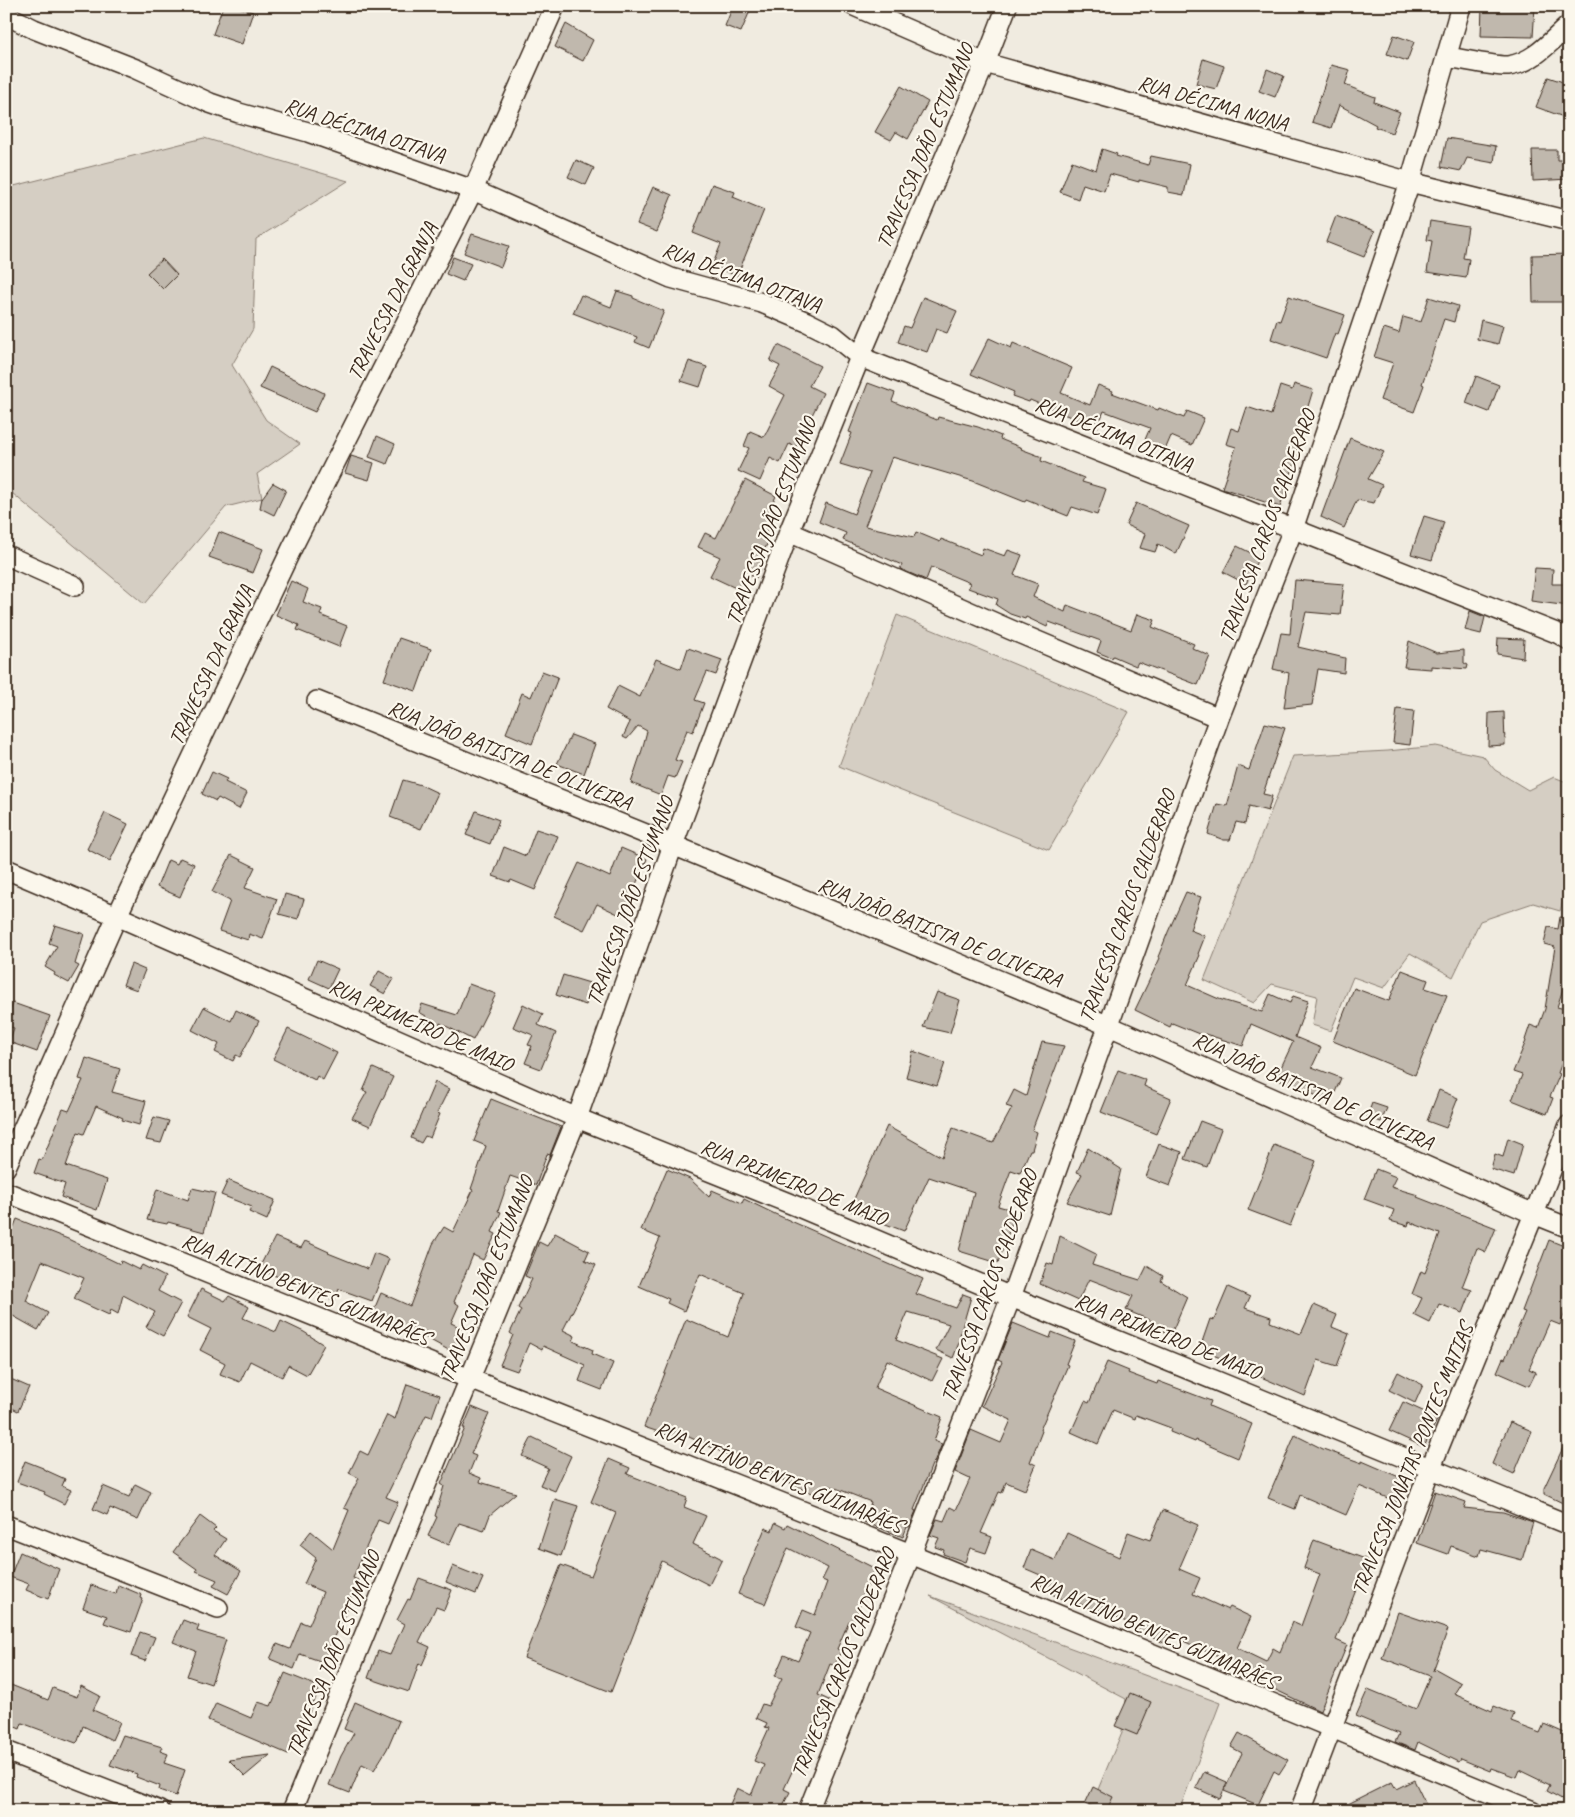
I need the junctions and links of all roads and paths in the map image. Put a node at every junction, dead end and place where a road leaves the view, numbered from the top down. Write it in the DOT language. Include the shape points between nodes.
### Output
graph roads {
  1 [pos="555,6"];
  2 [pos="854,6"];
  3 [pos="1007,6"];
  4 [pos="1461,6"];
  5 [pos="6,15"];
  6 [pos="1569,25"];
  7 [pos="1447,57"];
  8 [pos="986,63"];
  9 [pos="1410,182"];
  10 [pos="473,190"];
  11 [pos="1569,221"];
  12 [pos="860,357"];
  13 [pos="1293,529"];
  14 [pos="789,532"];
  15 [pos="6,555"];
  16 [pos="75,586"];
  17 [pos="1569,640"];
  18 [pos="317,702"];
  19 [pos="1220,718"];
  20 [pos="673,845"];
  21 [pos="6,869"];
  22 [pos="117,916"];
  23 [pos="1107,1025"];
  24 [pos="577,1118"];
  25 [pos="1569,1125"];
  26 [pos="6,1167"];
  27 [pos="6,1192"];
  28 [pos="1534,1214"];
  29 [pos="1569,1228"];
  30 [pos="1011,1297"];
  31 [pos="470,1379"];
  32 [pos="1431,1467"];
  33 [pos="6,1525"];
  34 [pos="1569,1525"];
  35 [pos="911,1554"];
  36 [pos="218,1608"];
  37 [pos="1332,1729"];
  38 [pos="6,1751"];
  39 [pos="160,1811"];
  40 [pos="292,1811"];
  41 [pos="808,1811"];
  42 [pos="1300,1811"];
  43 [pos="1533,1811"];
  1 -- 10 [label="street, TRAVESSA DA GRANJA"];
  2 -- 8 [label="street, RUA DÉCIMA NONA"];
  3 -- 8 [label="street, TRAVESSA JOÃO ESTUMANO"];
  4 -- 7 [label="street, TRAVESSA CARLOS CALDERARO"];
  5 -- 10 [label="street, RUA DÉCIMA OITAVA" via="210,103 308,132"];
  6 -- 7 [label="street" via="1536,54 1508,66"];
  7 -- 9 [label="street, TRAVESSA CARLOS CALDERARO"];
  8 -- 9 [label="street, RUA DÉCIMA NONA"];
  8 -- 12 [label="street, TRAVESSA JOÃO ESTUMANO"];
  9 -- 11 [label="street, RUA DÉCIMA NONA"];
  9 -- 13 [label="street, TRAVESSA CARLOS CALDERARO"];
  10 -- 12 [label="street, RUA DÉCIMA OITAVA" via="671,278 762,303 807,322 833,335"];
  10 -- 22 [label="street, TRAVESSA DA GRANJA" via="292,548"];
  12 -- 13 [label="street, RUA DÉCIMA OITAVA"];
  12 -- 14 [label="street, TRAVESSA JOÃO ESTUMANO"];
  13 -- 17 [label="street, RUA DÉCIMA OITAVA"];
  13 -- 19 [label="street, TRAVESSA CARLOS CALDERARO"];
  14 -- 19 [label="street"];
  14 -- 20 [label="street, TRAVESSA JOÃO ESTUMANO"];
  15 -- 16 [label="street"];
  18 -- 20 [label="street, RUA JOÃO BATISTA DE OLIVEIRA"];
  19 -- 23 [label="street, TRAVESSA CARLOS CALDERARO"];
  20 -- 23 [label="street, RUA JOÃO BATISTA DE OLIVEIRA"];
  20 -- 24 [label="street, TRAVESSA JOÃO ESTUMANO"];
  21 -- 22 [label="street, RUA PRIMEIRO DE MAIO"];
  22 -- 24 [label="street, RUA PRIMEIRO DE MAIO"];
  22 -- 26 [label="street, TRAVESSA DA GRANJA"];
  23 -- 28 [label="street, RUA JOÃO BATISTA DE OLIVEIRA"];
  23 -- 30 [label="street, TRAVESSA CARLOS CALDERARO"];
  24 -- 30 [label="street, RUA PRIMEIRO DE MAIO"];
  24 -- 31 [label="street, TRAVESSA JOÃO ESTUMANO"];
  25 -- 28 [label="street, TRAVESSA JONATAS PONTES MATIAS"];
  27 -- 31 [label="street, RUA ALTÍNO BENTES GUIMARÃES"];
  28 -- 29 [label="street, RUA JOÃO BATISTA DE OLIVEIRA"];
  28 -- 32 [label="street, TRAVESSA JONATAS PONTES MATIAS"];
  30 -- 32 [label="street, RUA PRIMEIRO DE MAIO"];
  30 -- 35 [label="street, TRAVESSA CARLOS CALDERARO"];
  31 -- 35 [label="street, RUA ALTÍNO BENTES GUIMARÃES"];
  31 -- 40 [label="street, TRAVESSA JOÃO ESTUMANO"];
  32 -- 34 [label="street, RUA PRIMEIRO DE MAIO"];
  32 -- 37 [label="street, TRAVESSA JONATAS PONTES MATIAS"];
  33 -- 36 [label="street"];
  35 -- 37 [label="street, RUA ALTÍNO BENTES GUIMARÃES"];
  35 -- 41 [label="street, TRAVESSA CARLOS CALDERARO"];
  37 -- 42 [label="street, TRAVESSA JONATAS PONTES MATIAS"];
  37 -- 43 [label="street, RUA ALTÍNO BENTES GUIMARÃES"];
  38 -- 39 [label="street"];
}
